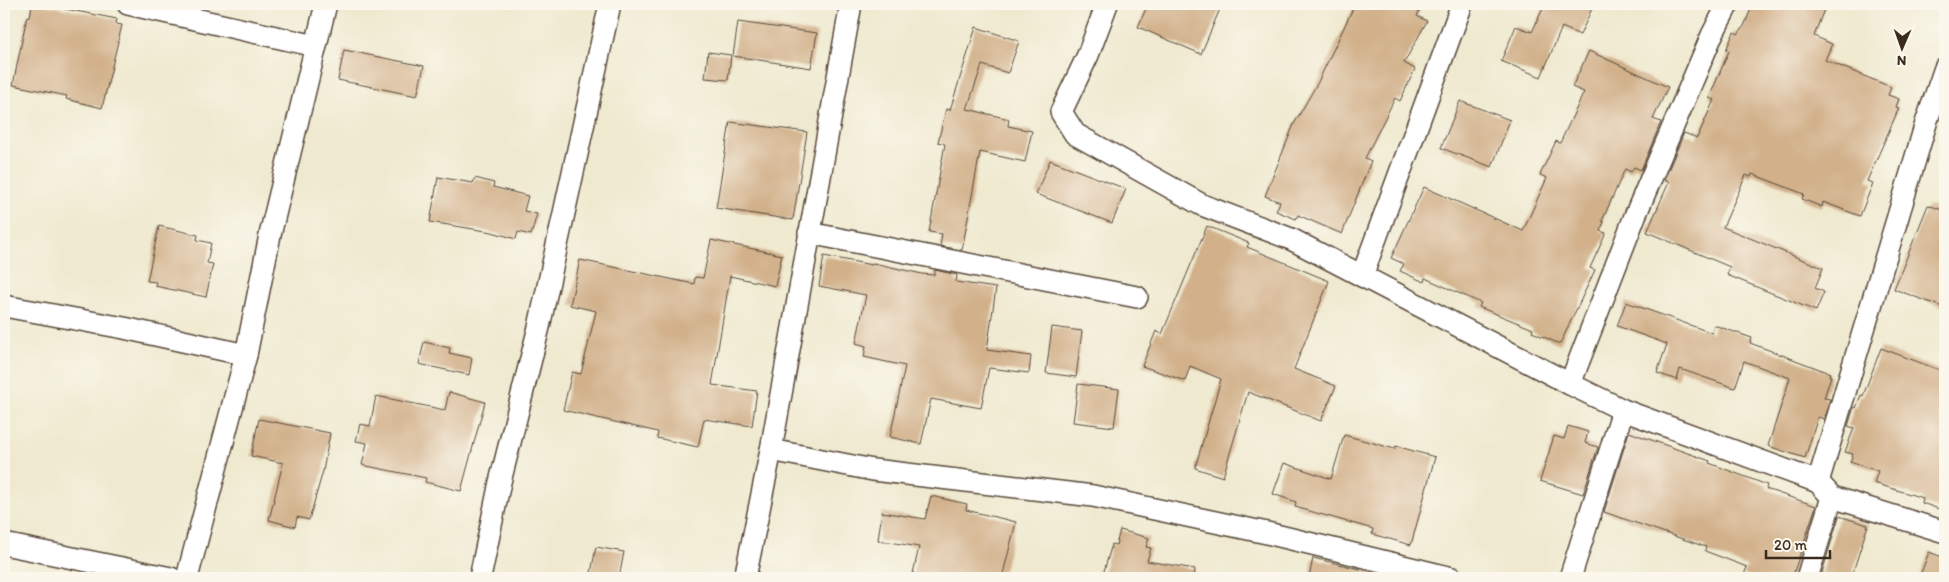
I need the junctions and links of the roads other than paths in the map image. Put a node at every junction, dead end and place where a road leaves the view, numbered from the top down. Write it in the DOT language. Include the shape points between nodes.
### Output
graph roads {
  1 [pos="128,4"];
  2 [pos="326,4"];
  3 [pos="610,4"];
  4 [pos="851,4"];
  5 [pos="1107,4"];
  6 [pos="1462,4"];
  7 [pos="1728,4"];
  8 [pos="316,46"];
  9 [pos="1945,68"];
  10 [pos="809,232"];
  11 [pos="1362,276"];
  12 [pos="1137,297"];
  13 [pos="4,306"];
  14 [pos="246,355"];
  15 [pos="1570,384"];
  16 [pos="1623,410"];
  17 [pos="772,450"];
  18 [pos="1825,490"];
  19 [pos="1945,532"];
  20 [pos="4,544"];
  21 [pos="171,578"];
  22 [pos="187,578"];
  23 [pos="480,578"];
  24 [pos="745,578"];
  25 [pos="1452,578"];
  26 [pos="1570,578"];
  27 [pos="1807,578"];
  1 -- 8 [label="street"];
  2 -- 8 [label="street"];
  3 -- 23 [label="street"];
  4 -- 10 [label="street"];
  5 -- 11 [label="street" via="1088,55 1061,112 1075,134 1202,205 1291,239"];
  6 -- 11 [label="street"];
  7 -- 15 [label="street" via="1635,216"];
  8 -- 14 [label="street" via="270,235"];
  9 -- 18 [label="street" via="1927,120"];
  10 -- 12 [label="street"];
  10 -- 17 [label="street"];
  11 -- 15 [label="street"];
  13 -- 14 [label="street"];
  14 -- 22 [label="street"];
  15 -- 16 [label="street"];
  16 -- 18 [label="street"];
  16 -- 26 [label="street"];
  17 -- 24 [label="street"];
  17 -- 25 [label="street" via="873,470 1093,496 1267,533"];
  18 -- 19 [label="street"];
  18 -- 27 [label="street"];
  20 -- 21 [label="street"];
}
